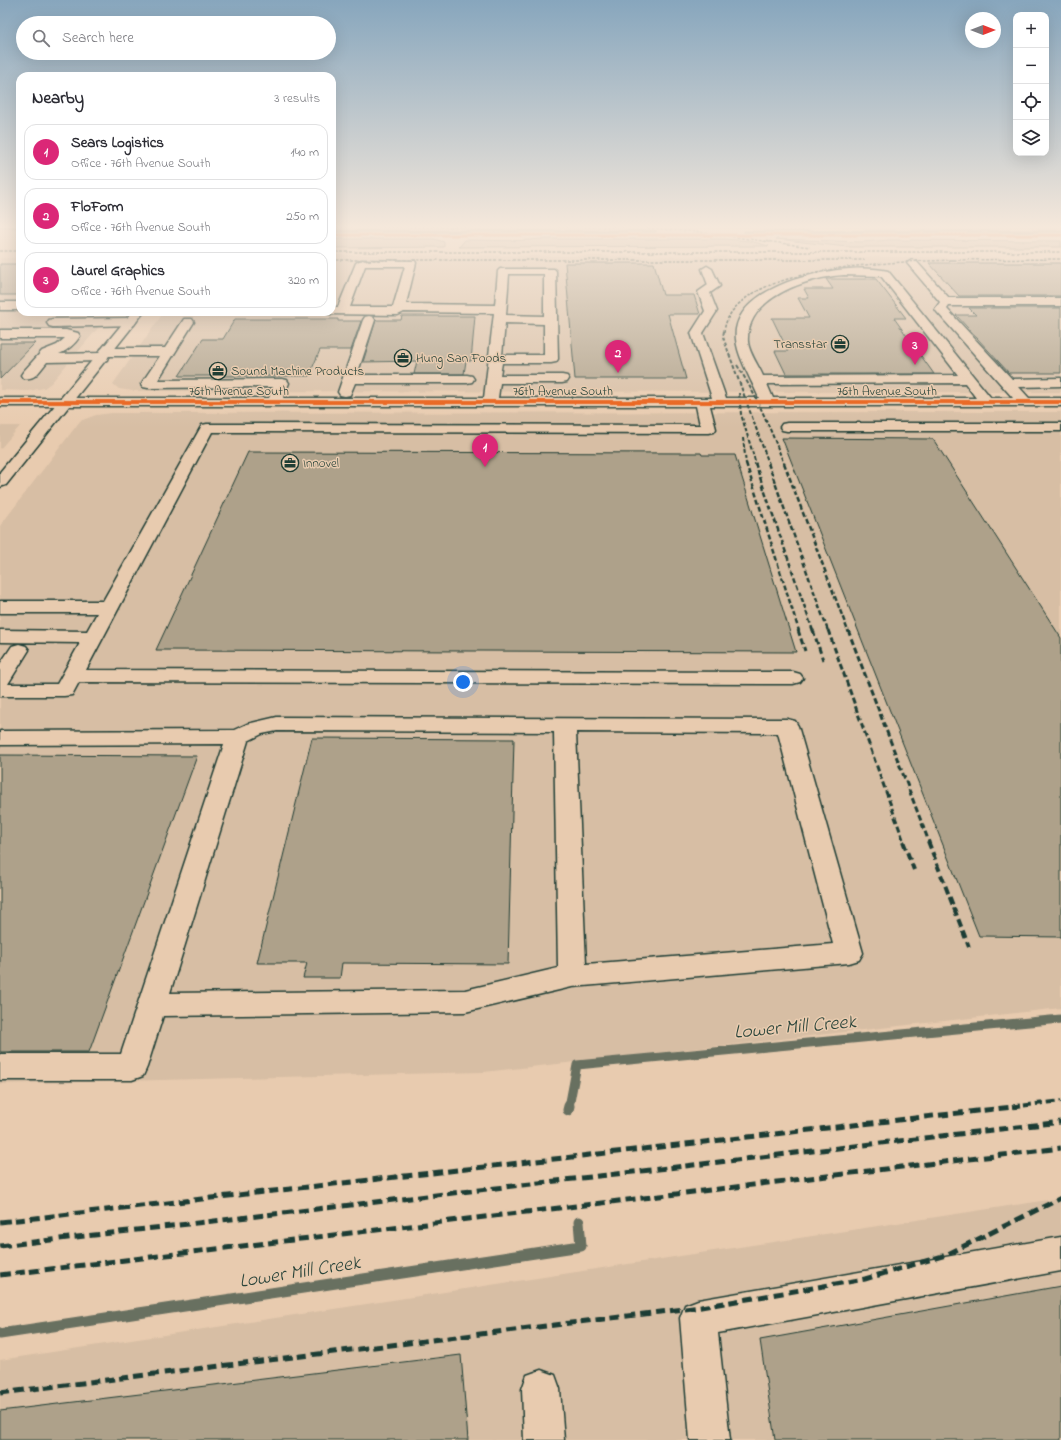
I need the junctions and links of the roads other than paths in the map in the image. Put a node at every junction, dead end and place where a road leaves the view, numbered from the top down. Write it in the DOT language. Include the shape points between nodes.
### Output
graph roads {
  1 [pos="346,293"];
  2 [pos="403,293"];
  3 [pos="501,293"];
  4 [pos="550,293"];
  5 [pos="704,293"];
  6 [pos="774,293"];
  7 [pos="900,293"];
  8 [pos="938,293"];
  9 [pos="946,302"];
  10 [pos="1061,302"];
  11 [pos="0,306"];
  12 [pos="16,306"];
  13 [pos="399,308"];
  14 [pos="337,312"];
  15 [pos="499,314"];
  16 [pos="135,316"];
  17 [pos="369,320"];
  18 [pos="550,320"];
  19 [pos="130,322"];
  20 [pos="188,322"];
  21 [pos="0,323"];
  22 [pos="0,334"];
  23 [pos="169,352"];
  24 [pos="104,354"];
  25 [pos="44,358"];
  26 [pos="495,359"];
  27 [pos="28,375"];
  28 [pos="349,379"];
  29 [pos="422,379"];
  30 [pos="467,379"];
  31 [pos="493,379"];
  32 [pos="562,379"];
  33 [pos="969,379"];
  34 [pos="758,380"];
  35 [pos="212,383"];
  36 [pos="1007,383"];
  37 [pos="1060,384"];
  38 [pos="0,402"];
  39 [pos="65,402"];
  40 [pos="202,402"];
  41 [pos="274,402"];
  42 [pos="342,402"];
  43 [pos="417,402"];
  44 [pos="491,402"];
  45 [pos="702,402"];
  46 [pos="720,402"];
  47 [pos="768,402"];
  48 [pos="805,402"];
  49 [pos="986,402"];
  50 [pos="1025,402"];
  51 [pos="1061,402"];
  52 [pos="788,427"];
  53 [pos="817,427"];
  54 [pos="1061,427"];
  55 [pos="0,482"];
  56 [pos="0,607"];
  57 [pos="109,607"];
  58 [pos="0,636"];
  59 [pos="93,637"];
  60 [pos="19,650"];
  61 [pos="72,676"];
  62 [pos="793,678"];
  63 [pos="0,680"];
  64 [pos="0,690"];
  65 [pos="565,725"];
  66 [pos="238,737"];
  67 [pos="0,738"];
  68 [pos="572,976"];
  69 [pos="152,1005"];
  70 [pos="0,1067"];
  71 [pos="1061,1254"];
  72 [pos="541,1389"];
  73 [pos="544,1440"];
  74 [pos="710,1440"];
  1 -- 14 [label="street"];
  2 -- 13 [label="street"];
  3 -- 15 [label="street"];
  4 -- 18 [label="street"];
  5 -- 46 [label="street" via="711,311 697,333"];
  6 -- 34 [label="street" via="745,318 742,332 742,344"];
  7 -- 33 [label="street"];
  8 -- 9 [label="street"];
  9 -- 10 [label="street"];
  9 -- 36 [label="street" via="941,309"];
  11 -- 12 [label="street"];
  13 -- 14 [label="street" via="398,311"];
  13 -- 15 [label="street"];
  15 -- 18 [label="street"];
  15 -- 26 [label="street"];
  16 -- 19 [label="street"];
  17 -- 28 [label="street"];
  18 -- 26 [label="street" via="551,359"];
  19 -- 21 [label="street"];
  19 -- 24 [label="street"];
  20 -- 23 [label="street"];
  22 -- 25 [label="street" via="74,336 62,348 47,354"];
  23 -- 24 [label="street"];
  23 -- 35 [label="street" via="148,384"];
  24 -- 25 [label="street"];
  24 -- 39 [label="street"];
  25 -- 27 [label="street"];
  26 -- 31 [label="street"];
  28 -- 29 [label="street"];
  28 -- 42 [label="street"];
  29 -- 30 [label="street"];
  29 -- 43 [label="street"];
  31 -- 32 [label="street"];
  31 -- 44 [label="street"];
  33 -- 34 [label="street"];
  33 -- 49 [label="street"];
  34 -- 47 [label="street"];
  35 -- 40 [label="street"];
  35 -- 41 [label="street" via="282,383"];
  36 -- 37 [label="street"];
  36 -- 50 [label="street"];
  38 -- 39 [label="street, 76th Avenue South"];
  39 -- 40 [label="street, 76th Avenue South"];
  39 -- 55 [label="street"];
  40 -- 41 [label="street, 76th Avenue South"];
  41 -- 42 [label="street, 76th Avenue South"];
  42 -- 43 [label="street, 76th Avenue South"];
  43 -- 44 [label="street, 76th Avenue South"];
  44 -- 45 [label="street, 76th Avenue South"];
  45 -- 46 [label="street, 76th Avenue South"];
  45 -- 57 [label="street" via="709,429 207,428"];
  46 -- 47 [label="street, 76th Avenue South"];
  47 -- 48 [label="street, 76th Avenue South"];
  48 -- 49 [label="street, 76th Avenue South"];
  48 -- 53 [label="street"];
  49 -- 50 [label="street, 76th Avenue South"];
  50 -- 51 [label="street, 76th Avenue South"];
  52 -- 53 [label="street"];
  53 -- 54 [label="street"];
  56 -- 57 [label="street"];
  57 -- 59 [label="street"];
  58 -- 59 [label="street"];
  59 -- 61 [label="street"];
  60 -- 63 [label="street"];
  61 -- 62 [label="street"];
  61 -- 64 [label="street" via="64,690"];
  65 -- 66 [label="street" via="276,724 255,729"];
  65 -- 68 [label="street"];
  65 -- 68 [label="street" via="787,726 849,953"];
  66 -- 67 [label="street"];
  66 -- 69 [label="street"];
  68 -- 69 [label="street" via="465,1001"];
  69 -- 70 [label="street" via="132,1067"];
  71 -- 74 [label="street" via="698,1318"];
  72 -- 73 [label="street"];
}
